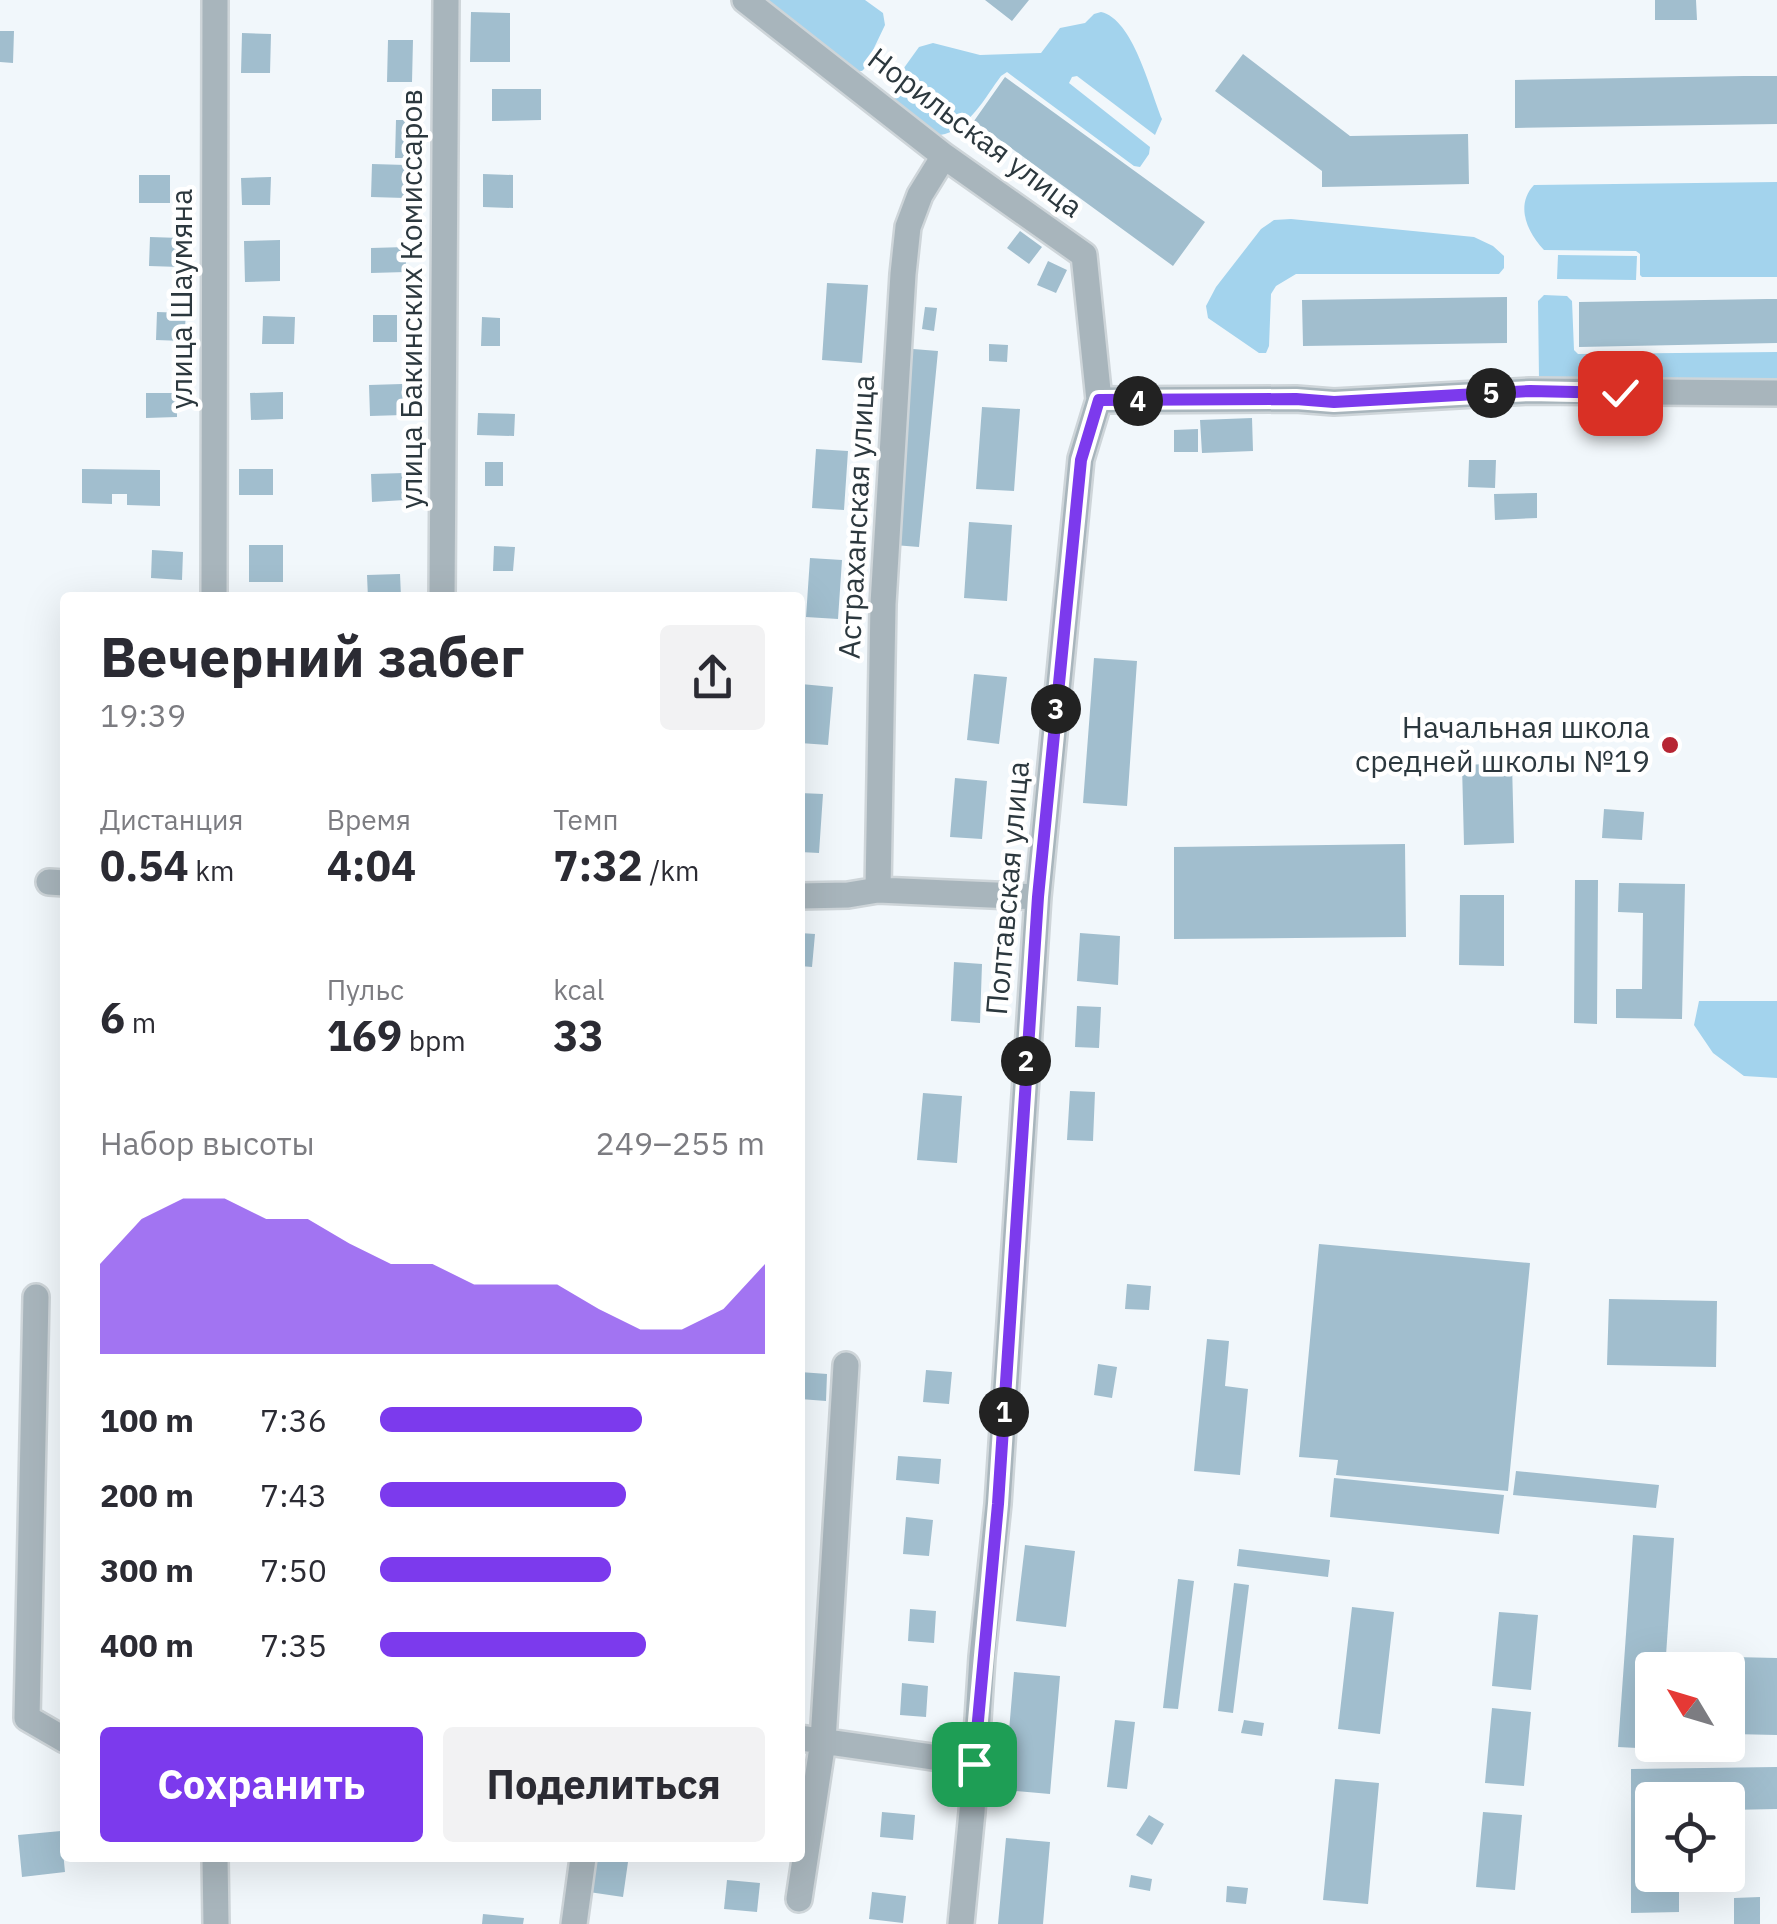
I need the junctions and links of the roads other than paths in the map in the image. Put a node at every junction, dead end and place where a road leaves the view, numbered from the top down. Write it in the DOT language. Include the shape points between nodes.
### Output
graph roads {
  1 [pos="215,0"];
  2 [pos="446,0"];
  3 [pos="745,0"];
  4 [pos="944,156"];
  5 [pos="1777,393"];
  6 [pos="1099,400"];
  7 [pos="214,592"];
  8 [pos="442,592"];
  9 [pos="878,890"];
  10 [pos="805,896"];
  11 [pos="1038,897"];
  12 [pos="36,1297"];
  13 [pos="846,1365"];
  14 [pos="60,1737"];
  15 [pos="811,1739"];
  16 [pos="974,1764"];
  17 [pos="805,1819"];
  18 [pos="215,1862"];
  19 [pos="582,1862"];
  20 [pos="802,1862"];
  21 [pos="799,1899"];
  22 [pos="216,1924"];
  23 [pos="574,1924"];
  24 [pos="962,1924"];
  1 -- 7 [label="street, улица Шаумяна"];
  2 -- 8 [label="street, улица Бакинских Комиссаров"];
  3 -- 4 [label="street, Норильская улица"];
  4 -- 6 [label="street, Норильская улица" via="1084,255"];
  4 -- 9 [label="street, Астраханская улица" via="908,227 883,604"];
  5 -- 6 [label="street"];
  6 -- 11 [label="street, Полтавская улица" via="1081,460"];
  9 -- 10 [label="street"];
  9 -- 11 [label="street"];
  11 -- 16 [label="street, Полтавская улица"];
  12 -- 14 [label="street" via="27,1718"];
  13 -- 15 [label="street"];
  15 -- 16 [label="street"];
  15 -- 17 [label="street"];
  16 -- 24 [label="street, Полтавская улица"];
  18 -- 22 [label="street"];
  19 -- 23 [label="street"];
  20 -- 21 [label="street"];
}
